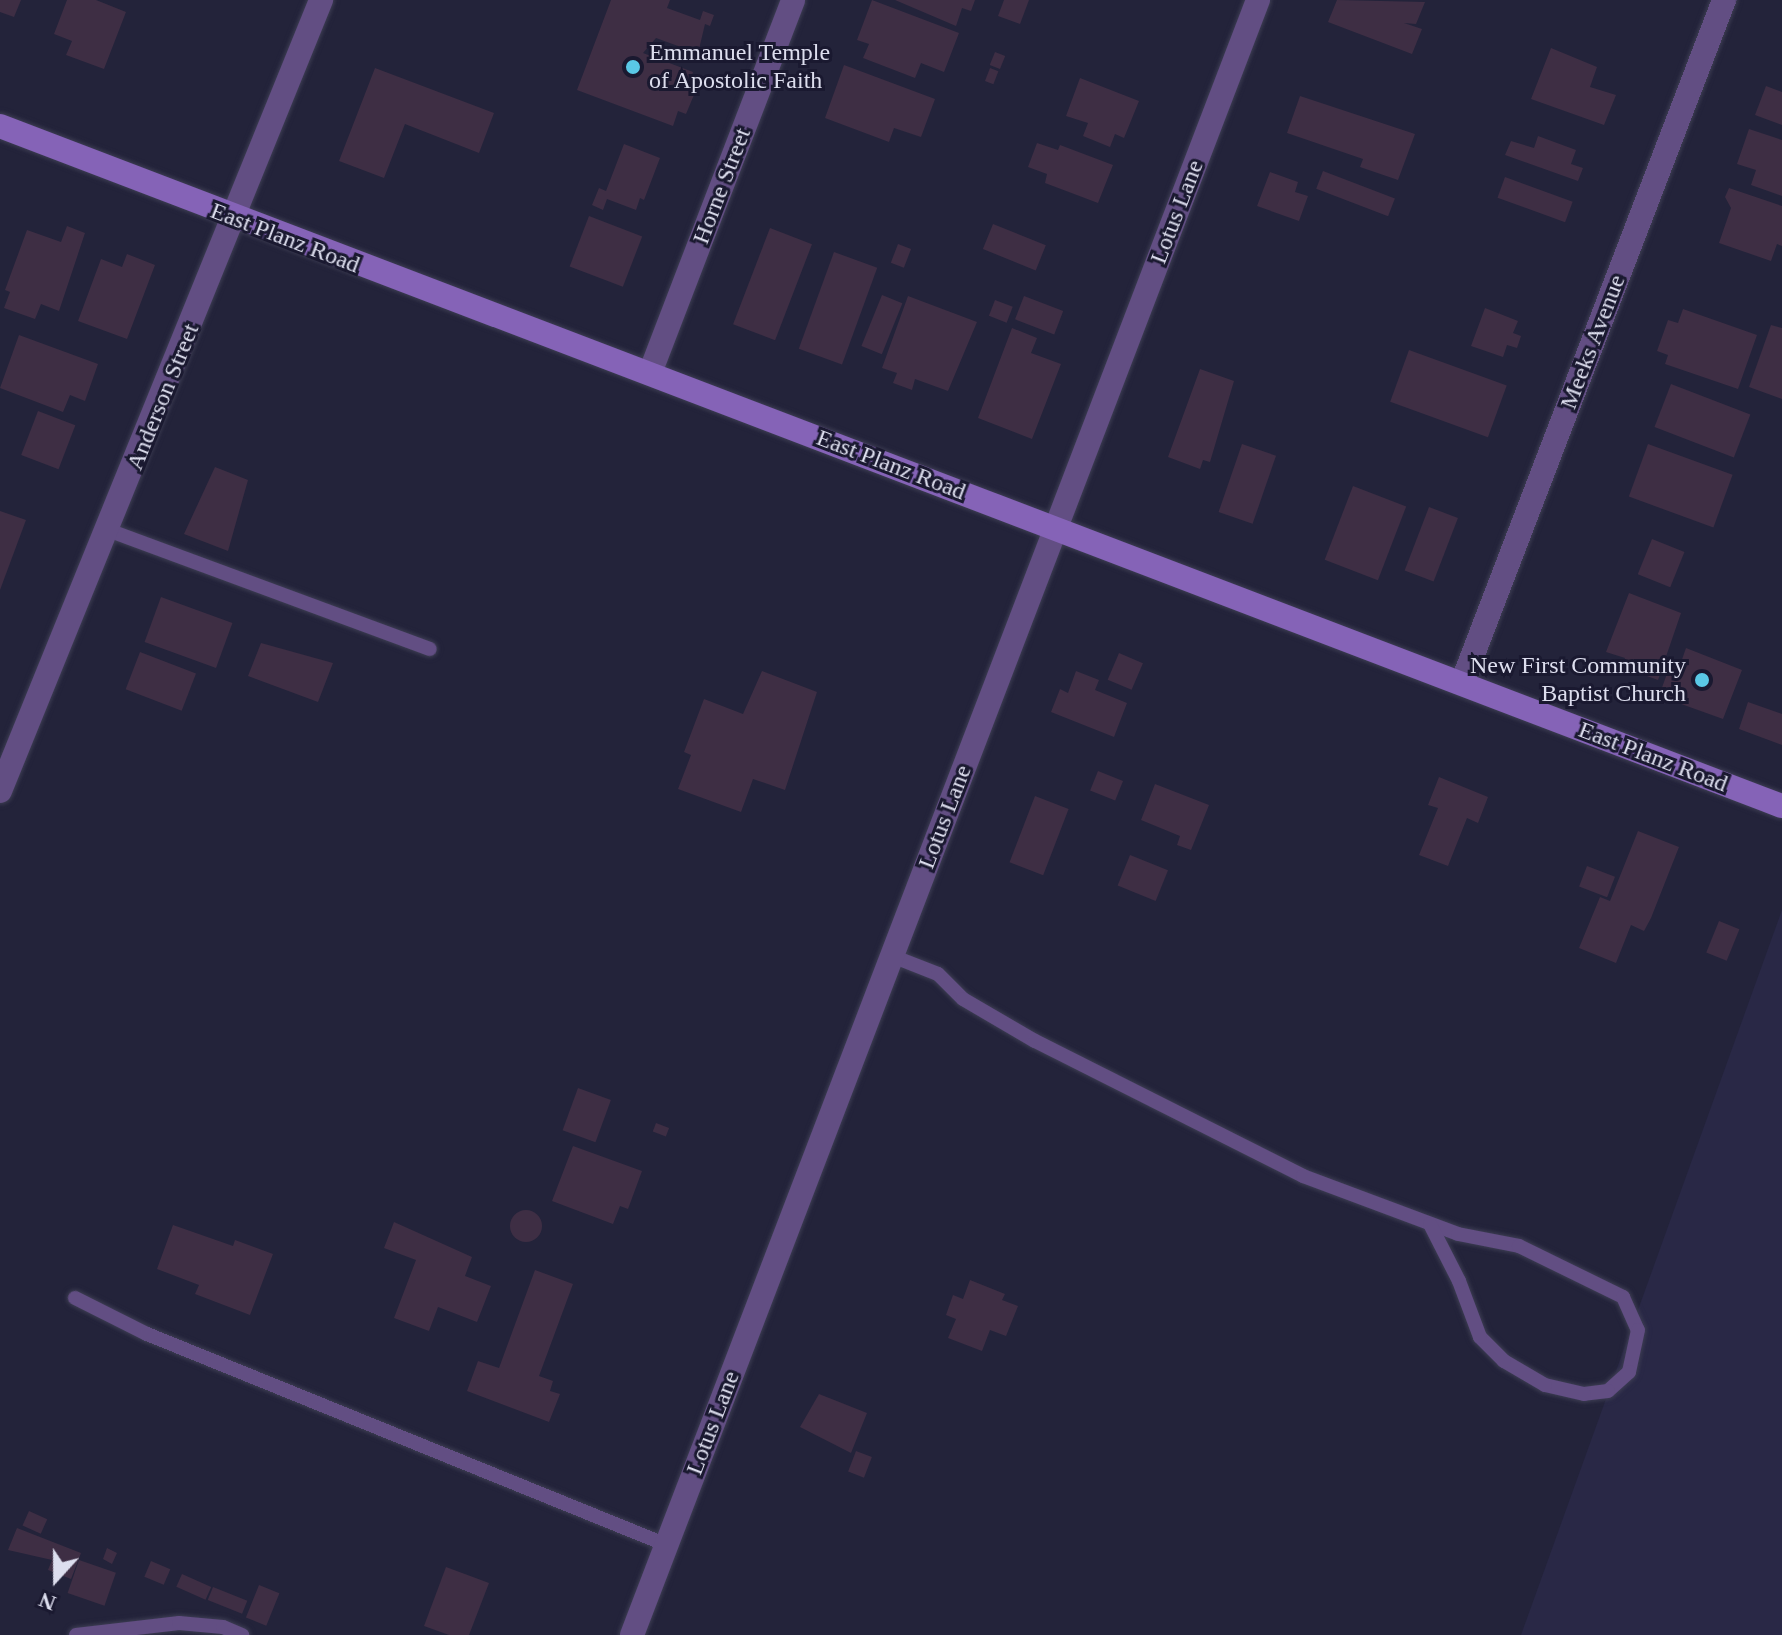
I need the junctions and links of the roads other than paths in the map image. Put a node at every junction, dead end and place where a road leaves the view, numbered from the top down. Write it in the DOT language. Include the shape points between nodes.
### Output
graph roads {
  1 [pos="321,0"];
  2 [pos="793,0"];
  3 [pos="1258,0"];
  4 [pos="1724,0"];
  5 [pos="0,126"];
  6 [pos="236,220"];
  7 [pos="650,373"];
  8 [pos="1056,528"];
  9 [pos="108,530"];
  10 [pos="430,649"];
  11 [pos="1462,683"];
  12 [pos="0,791"];
  13 [pos="1782,806"];
  14 [pos="892,956"];
  15 [pos="1430,1224"];
  16 [pos="75,1298"];
  17 [pos="667,1545"];
  18 [pos="76,1635"];
  19 [pos="242,1635"];
  20 [pos="632,1635"];
  1 -- 6 [label="street, Anderson Street"];
  2 -- 7 [label="street, Horne Street"];
  3 -- 8 [label="street, Lotus Lane"];
  4 -- 11 [label="street, Meeks Avenue"];
  5 -- 6 [label="street, East Planz Road"];
  6 -- 7 [label="street, East Planz Road"];
  6 -- 9 [label="street, Anderson Street"];
  7 -- 8 [label="street, East Planz Road"];
  8 -- 11 [label="street, East Planz Road"];
  8 -- 14 [label="street, Lotus Lane"];
  9 -- 10 [label="lane"];
  9 -- 12 [label="street, Anderson Street"];
  11 -- 13 [label="street, East Planz Road"];
  14 -- 15 [label="lane" via="938,974 963,999 1147,1101 1303,1176"];
  14 -- 17 [label="street, Lotus Lane"];
  15 -- 15 [label="lane" via="1519,1246 1623,1297 1638,1330 1629,1372 1608,1391 1584,1394 1545,1385 1504,1361 1480,1337"];
  16 -- 17 [label="lane" via="147,1334"];
  17 -- 20 [label="street, Lotus Lane"];
  18 -- 19 [label="lane" via="179,1623 223,1627"];
}
